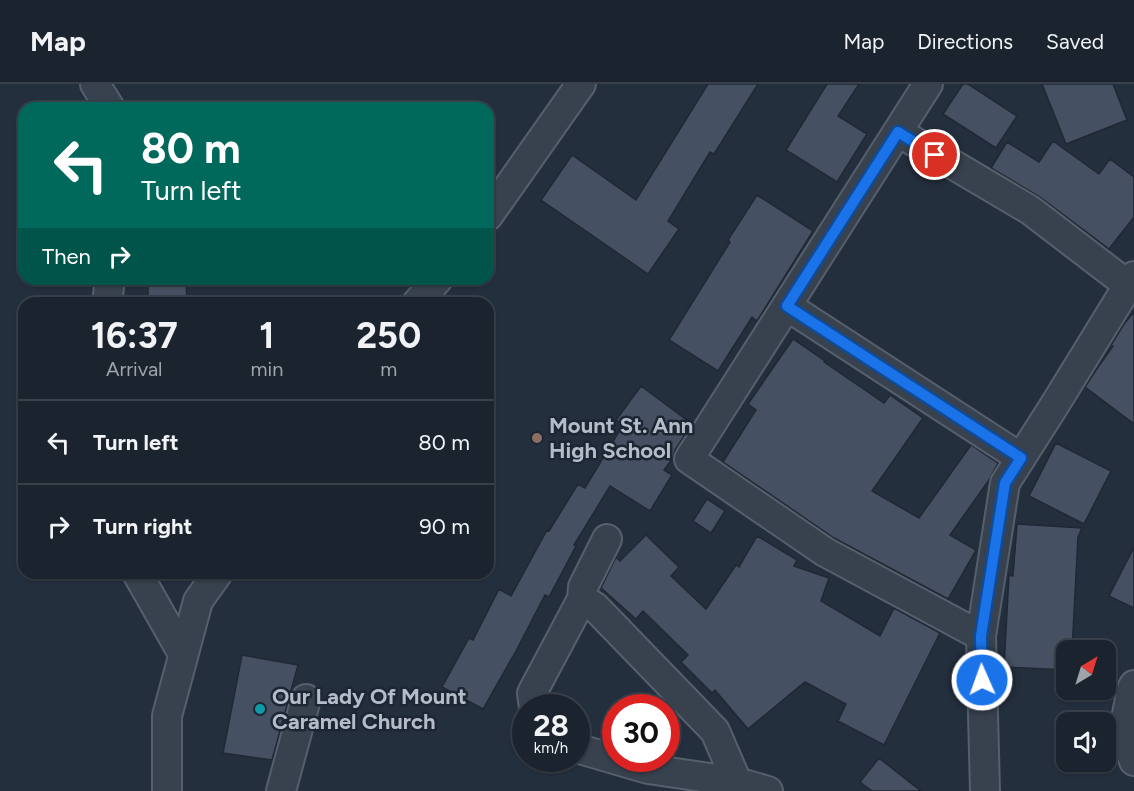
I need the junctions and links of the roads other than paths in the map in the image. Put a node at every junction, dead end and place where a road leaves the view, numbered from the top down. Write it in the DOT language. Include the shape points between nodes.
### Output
graph roads {
  1 [pos="95,84"];
  2 [pos="581,84"];
  3 [pos="928,84"];
  4 [pos="106,102"];
  5 [pos="898,132"];
  6 [pos="494,207"];
  7 [pos="1131,281"];
  8 [pos="433,285"];
  9 [pos="422,297"];
  10 [pos="787,306"];
  11 [pos="1021,458"];
  12 [pos="607,539"];
  13 [pos="140,579"];
  14 [pos="214,579"];
  15 [pos="582,599"];
  16 [pos="981,636"];
  17 [pos="183,654"];
  18 [pos="1134,685"];
  19 [pos="532,694"];
  20 [pos="306,699"];
  21 [pos="1128,733"];
  22 [pos="590,754"];
  23 [pos="1134,761"];
  24 [pos="645,780"];
  25 [pos="737,782"];
  26 [pos="167,791"];
  27 [pos="280,791"];
  28 [pos="768,791"];
  29 [pos="985,791"];
  1 -- 4 [label="street"];
  2 -- 6 [label="street"];
  3 -- 5 [label="street"];
  5 -- 7 [label="street" via="1030,210"];
  5 -- 10 [label="street"];
  7 -- 11 [label="street"];
  8 -- 9 [label="street"];
  10 -- 11 [label="street"];
  10 -- 16 [label="street" via="689,459 825,552"];
  11 -- 16 [label="street" via="1005,483"];
  12 -- 15 [label="street" via="583,587"];
  13 -- 17 [label="street"];
  14 -- 17 [label="street" via="198,601"];
  15 -- 19 [label="street"];
  15 -- 25 [label="street" via="595,607 714,731"];
  16 -- 29 [label="street"];
  17 -- 26 [label="street" via="167,716"];
  18 -- 21 [label="street"];
  20 -- 27 [label="street"];
  21 -- 23 [label="street"];
  22 -- 24 [label="street"];
  24 -- 25 [label="street"];
  25 -- 28 [label="street"];
}
